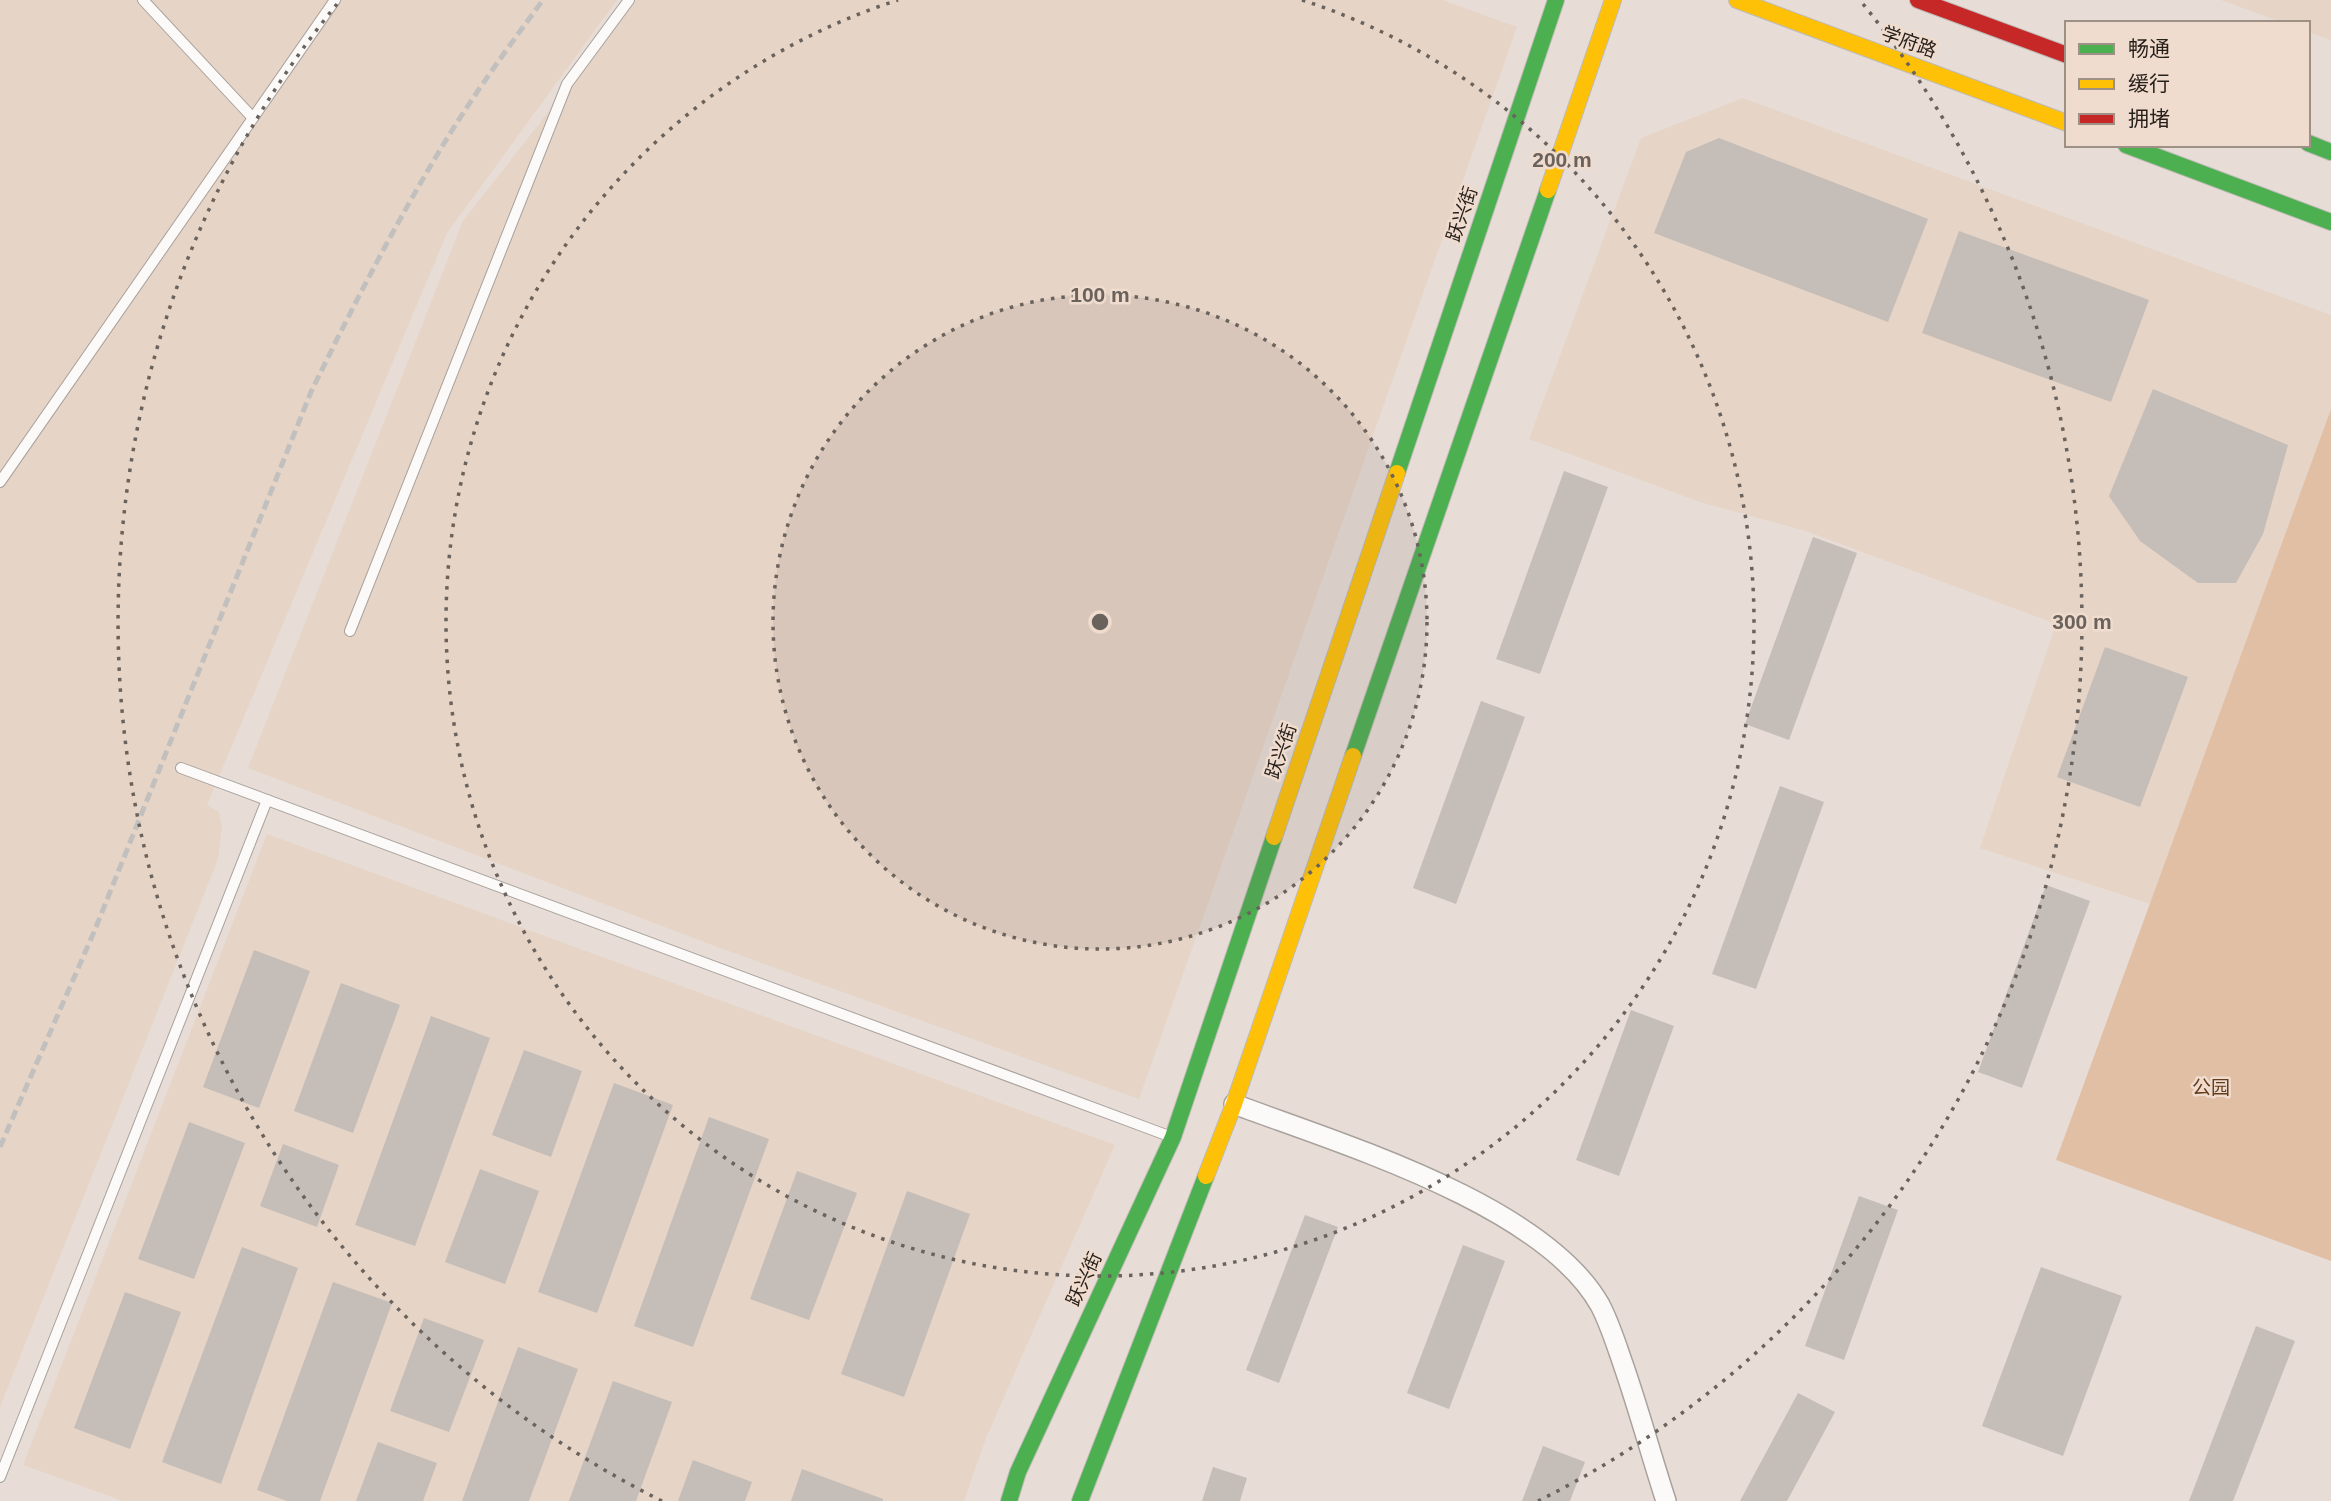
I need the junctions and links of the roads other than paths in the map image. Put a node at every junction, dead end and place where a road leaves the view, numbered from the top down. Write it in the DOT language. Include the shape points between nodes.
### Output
graph roads {
  1 [pos="142,0"];
  2 [pos="335,0"];
  3 [pos="629,0"];
  4 [pos="1556,0"];
  5 [pos="1613,0"];
  6 [pos="1737,0"];
  7 [pos="1918,0"];
  8 [pos="2065,54"];
  9 [pos="251,117"];
  10 [pos="2065,122"];
  11 [pos="2310,144"];
  12 [pos="2131,147"];
  13 [pos="2331,152"];
  14 [pos="2331,222"];
  15 [pos="0,482"];
  16 [pos="350,631"];
  17 [pos="181,768"];
  18 [pos="267,800"];
  19 [pos="1234,1104"];
  20 [pos="1172,1137"];
  21 [pos="0,1477"];
  22 [pos="1009,1501"];
  23 [pos="1080,1501"];
  24 [pos="1666,1501"];
  1 -- 9 [label="lane"];
  2 -- 9 [label="lane"];
  3 -- 16 [label="lane" via="567,84"];
  4 -- 20 [label="main road, 跃兴街"];
  5 -- 19 [label="main road"];
  6 -- 10 [label="main road, 学府路"];
  7 -- 8 [label="main road"];
  9 -- 15 [label="lane"];
  11 -- 13 [label="main road"];
  12 -- 14 [label="main road"];
  17 -- 18 [label="lane"];
  18 -- 20 [label="lane"];
  18 -- 21 [label="lane"];
  19 -- 23 [label="main road"];
  19 -- 24 [label="street" via="1429,1180 1504,1218 1554,1253 1591,1291 1610,1328"];
  20 -- 22 [label="main road, 跃兴街" via="1018,1472"];
}
